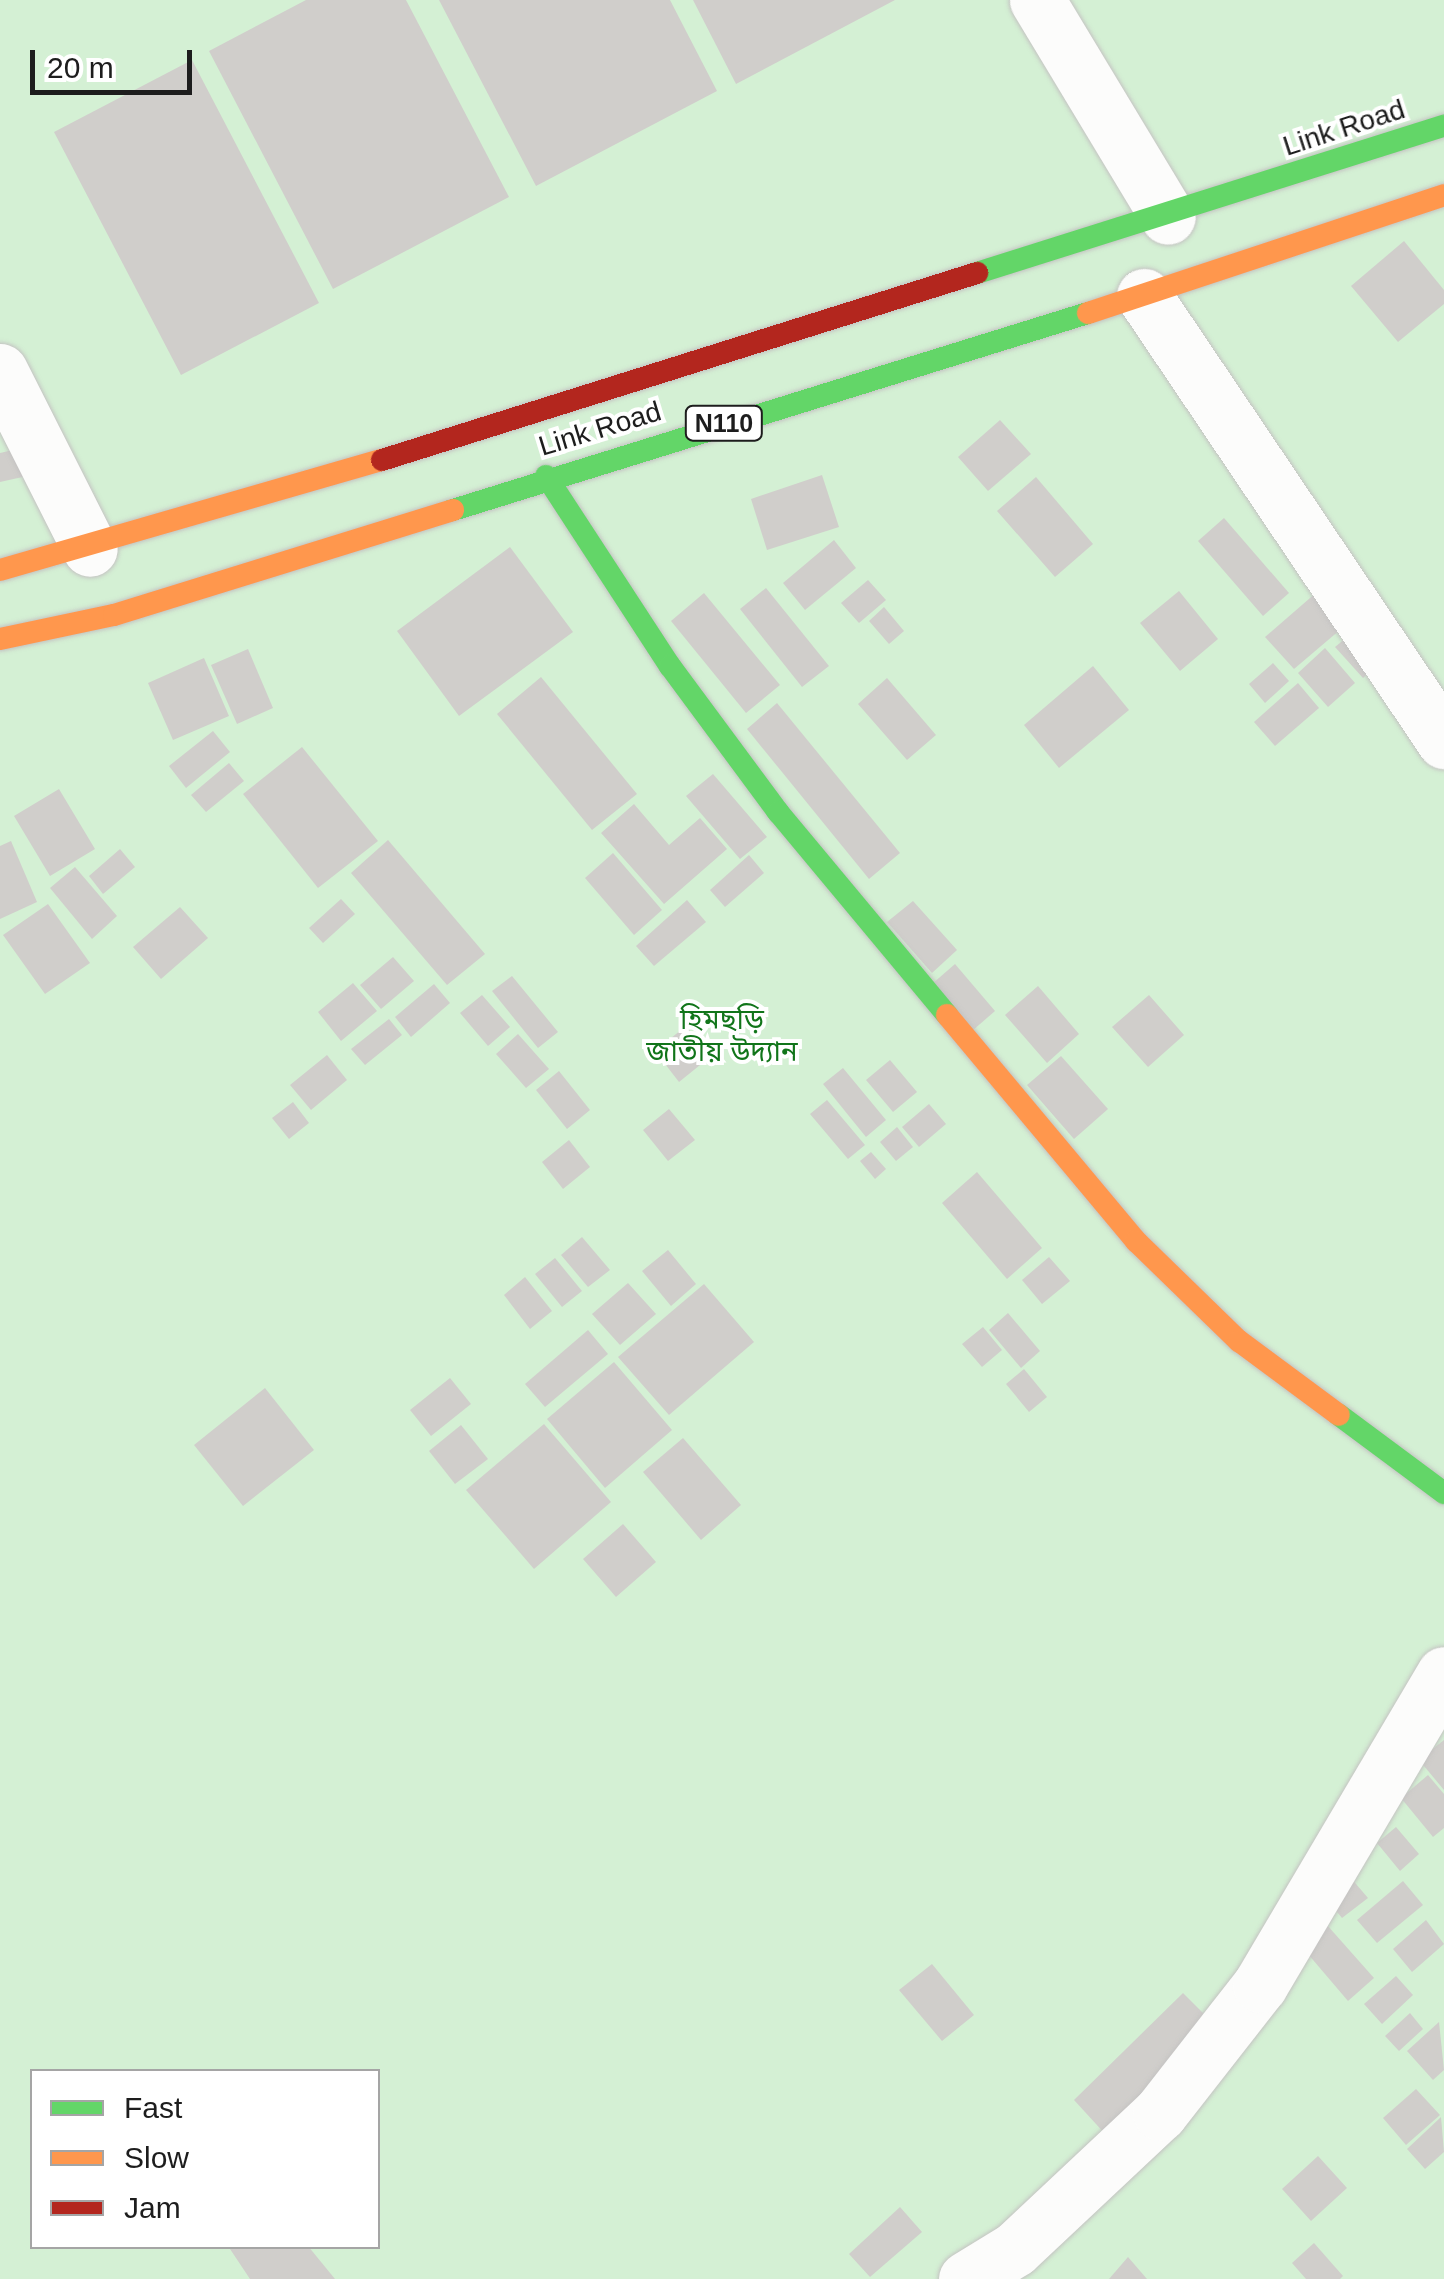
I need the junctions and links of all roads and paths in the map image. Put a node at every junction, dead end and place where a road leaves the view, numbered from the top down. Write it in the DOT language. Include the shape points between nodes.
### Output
graph roads {
  1 [pos="1037,0"];
  2 [pos="1444,126"];
  3 [pos="1444,195"];
  4 [pos="1168,217"];
  5 [pos="1144,296"];
  6 [pos="0,372"];
  7 [pos="546,476"];
  8 [pos="90,549"];
  9 [pos="0,570"];
  10 [pos="0,639"];
  11 [pos="1444,741"];
  12 [pos="1444,1493"];
  13 [pos="1444,1674"];
  14 [pos="966,2279"];
  1 -- 4 [label="street"];
  2 -- 4 [label="main road, Link Road / N110"];
  3 -- 5 [label="main road, Link Road / N110"];
  4 -- 8 [label="main road, Link Road / N110"];
  5 -- 7 [label="main road, Link Road / N110"];
  5 -- 11 [label="street"];
  6 -- 8 [label="street"];
  7 -- 10 [label="main road, Link Road / N110" via="114,615"];
  7 -- 12 [label="main road" via="670,666 778,812 1136,1241 1238,1341"];
  8 -- 9 [label="main road, Link Road / N110"];
  13 -- 14 [label="street" via="1260,1986 1182,2085 1015,2248"];
}
